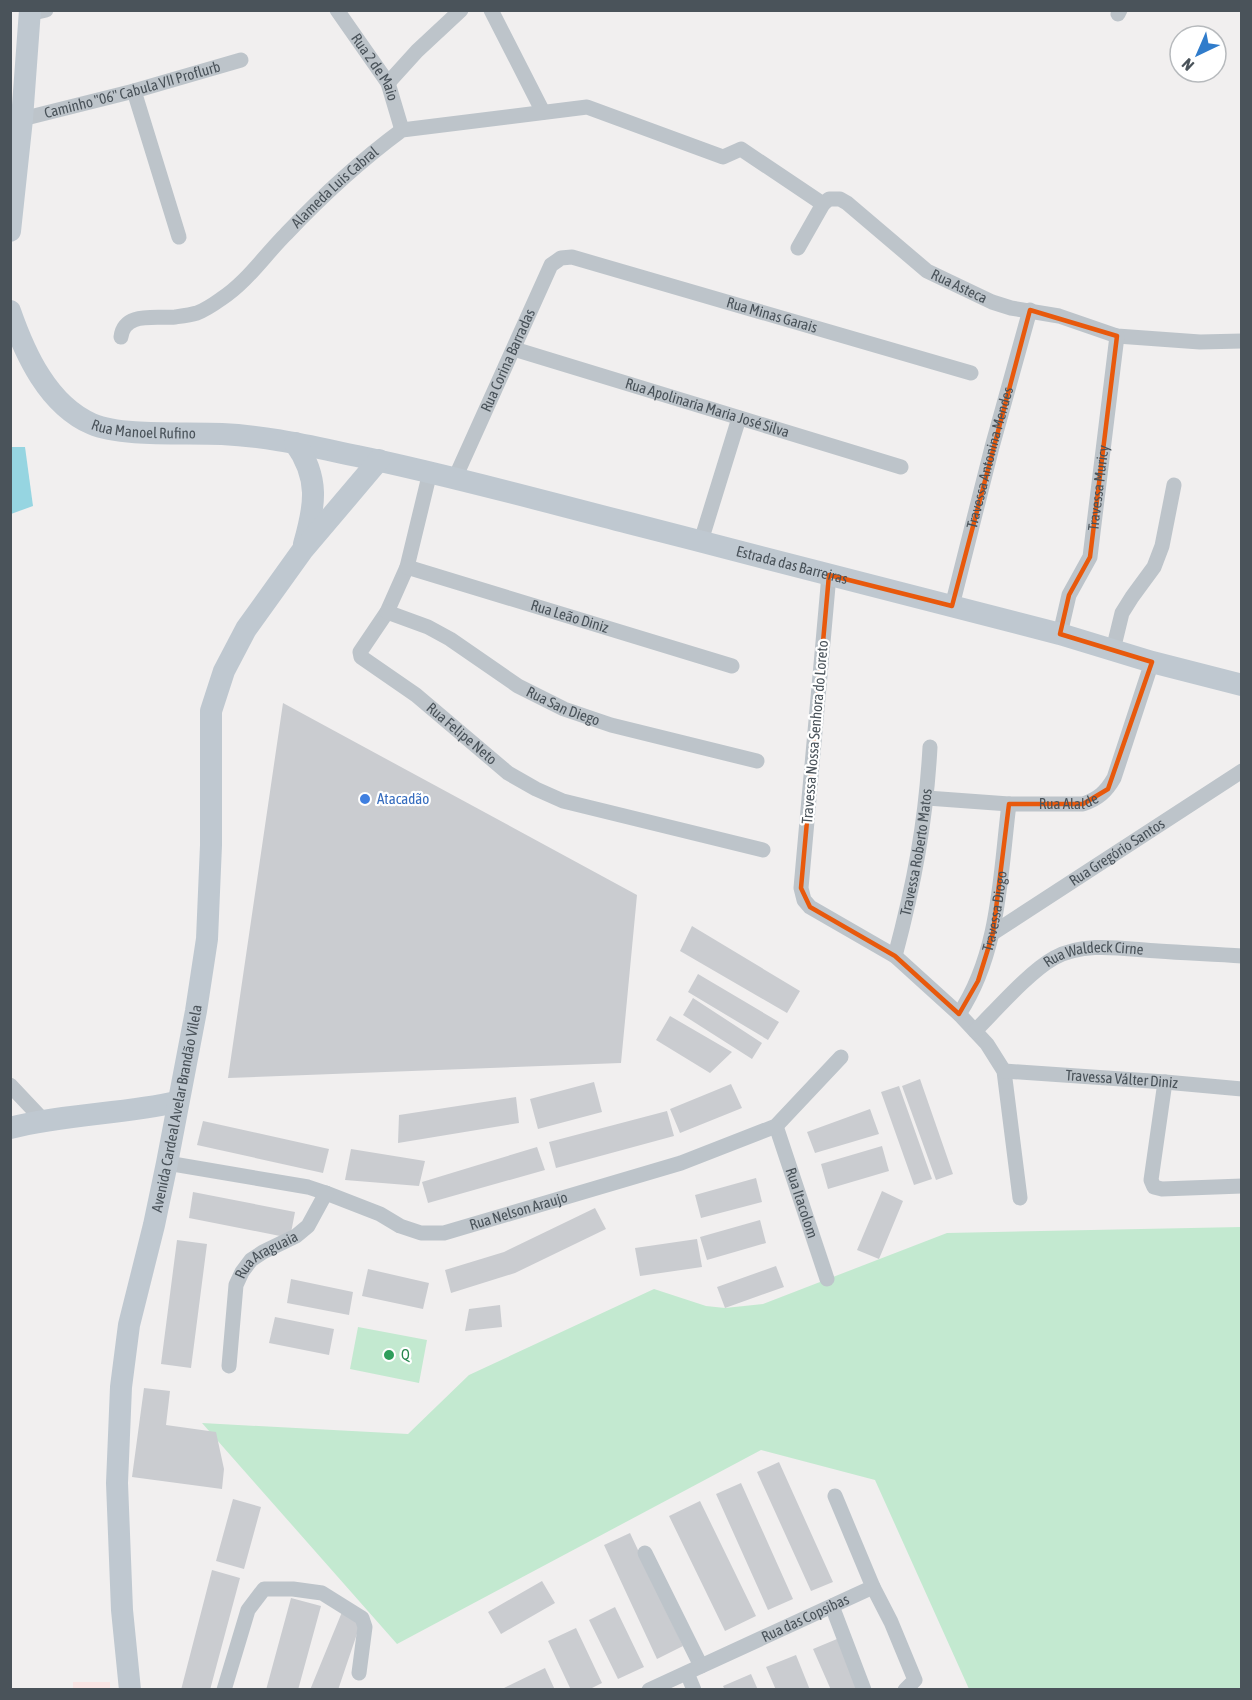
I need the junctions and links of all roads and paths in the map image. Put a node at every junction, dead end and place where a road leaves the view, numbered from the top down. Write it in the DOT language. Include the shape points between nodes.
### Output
graph roads {
  1 [pos="337,10"];
  2 [pos="461,10"];
  3 [pos="492,10"];
  4 [pos="35,12"];
  5 [pos="241,60"];
  6 [pos="388,83"];
  7 [pos="134,91"];
  8 [pos="543,112"];
  9 [pos="22,119"];
  10 [pos="402,130"];
  11 [pos="823,204"];
  12 [pos="11,216"];
  13 [pos="179,237"];
  14 [pos="798,248"];
  15 [pos="572,257"];
  16 [pos="1030,310"];
  17 [pos="10,311"];
  18 [pos="1117,336"];
  19 [pos="121,337"];
  20 [pos="1242,341"];
  21 [pos="514,349"];
  22 [pos="971,373"];
  23 [pos="739,418"];
  24 [pos="295,443"];
  25 [pos="340,452"];
  26 [pos="379,460"];
  27 [pos="901,467"];
  28 [pos="430,472"];
  29 [pos="455,478"];
  30 [pos="1174,485"];
  31 [pos="701,541"];
  32 [pos="302,551"];
  33 [pos="407,567"];
  34 [pos="830,575"];
  35 [pos="952,606"];
  36 [pos="387,612"];
  37 [pos="1060,634"];
  38 [pos="1113,650"];
  39 [pos="1152,662"];
  40 [pos="732,666"];
  41 [pos="1242,685"];
  42 [pos="930,747"];
  43 [pos="757,761"];
  44 [pos="1242,771"];
  45 [pos="927,798"];
  46 [pos="1010,804"];
  47 [pos="763,850"];
  48 [pos="993,933"];
  49 [pos="895,956"];
  50 [pos="1242,956"];
  51 [pos="959,1014"];
  52 [pos="975,1030"];
  53 [pos="841,1057"];
  54 [pos="1004,1071"];
  55 [pos="1165,1082"];
  56 [pos="11,1086"];
  57 [pos="1242,1089"];
  58 [pos="177,1102"];
  59 [pos="43,1120"];
  60 [pos="776,1126"];
  61 [pos="10,1128"];
  62 [pos="167,1163"];
  63 [pos="1242,1186"];
  64 [pos="326,1192"];
  65 [pos="1020,1198"];
  66 [pos="827,1279"];
  67 [pos="228,1365"];
  68 [pos="835,1496"];
  69 [pos="645,1553"];
  70 [pos="873,1587"];
  71 [pos="832,1606"];
  72 [pos="701,1666"];
  73 [pos="359,1673"];
  74 [pos="687,1673"];
  75 [pos="130,1689"];
  76 [pos="224,1689"];
  77 [pos="649,1689"];
  78 [pos="694,1689"];
  79 [pos="864,1689"];
  80 [pos="905,1689"];
  1 -- 6 [label="street, Rua 2 de Maio"];
  2 -- 6 [label="street"];
  3 -- 8 [label="street"];
  4 -- 9 [label="main road"];
  5 -- 7 [label="street, Caminho \"06\" Cabula VII Proflurb"];
  6 -- 10 [label="street, Rua 2 de Maio"];
  7 -- 9 [label="street, Caminho \"06\" Cabula VII Proflurb"];
  7 -- 13 [label="street"];
  8 -- 10 [label="street"];
  8 -- 11 [label="street, Rua Asteca" via="587,107 723,157 741,149"];
  9 -- 12 [label="main road"];
  10 -- 19 [label="street, Alameda Luis Cabral" via="339,182 221,300 199,312 138,319 128,323"];
  11 -- 14 [label="street"];
  11 -- 16 [label="street, Rua Asteca" via="829,199 840,199 927,271 992,302"];
  15 -- 21 [label="street, Rua Corina Barradas" via="551,265"];
  15 -- 22 [label="street, Rua Minas Garais"];
  16 -- 18 [label="street, Rua Asteca"];
  16 -- 35 [label="street, Travessa Antonina Mendes"];
  17 -- 24 [label="main road, Rua Manoel Rufino" via="41,378 74,415 94,425 256,436"];
  18 -- 20 [label="street, Rua Asteca"];
  18 -- 37 [label="street, Travessa Muricy" via="1090,557 1069,595"];
  21 -- 23 [label="street, Rua Apolinaria Maria José Silva"];
  21 -- 29 [label="street, Rua Corina Barradas"];
  23 -- 27 [label="street, Rua Apolinaria Maria José Silva"];
  23 -- 31 [label="street"];
  24 -- 25 [label="main road, Rua Manoel Rufino"];
  24 -- 32 [label="main road, Avenida Cardeal Avelar Brandão Vilela" via="308,465 313,490"];
  25 -- 26 [label="main road, Estrada das Barreiras"];
  26 -- 28 [label="main road, Estrada das Barreiras"];
  26 -- 32 [label="main road, Avenida Cardeal Avelar Brandão Vilela"];
  28 -- 29 [label="main road, Estrada das Barreiras"];
  28 -- 33 [label="street, Rua Felipe Neto"];
  29 -- 31 [label="main road, Estrada das Barreiras"];
  30 -- 38 [label="street" via="1154,567 1122,613"];
  31 -- 34 [label="main road, Estrada das Barreiras"];
  32 -- 58 [label="main road, Avenida Cardeal Avelar Brandão Vilela" via="238,643 211,711 207,939"];
  33 -- 36 [label="street, Rua Felipe Neto"];
  33 -- 40 [label="street, Rua Leão Diniz"];
  34 -- 35 [label="main road, Estrada das Barreiras"];
  34 -- 49 [label="street, Travessa Nossa Senhora do Loreto" via="801,888 804,900 819,914"];
  35 -- 37 [label="main road, Estrada das Barreiras"];
  36 -- 43 [label="street, Rua San Diego" via="428,627 518,686 564,708 611,725"];
  36 -- 47 [label="street, Rua Felipe Neto" via="360,652 361,657 416,695 508,773 563,801"];
  37 -- 38 [label="main road, Estrada das Barreiras"];
  38 -- 39 [label="main road, Estrada das Barreiras"];
  39 -- 41 [label="main road, Estrada das Barreiras"];
  39 -- 46 [label="street, Rua Alalde" via="1108,789 1083,804"];
  42 -- 45 [label="street, Travessa Roberto Matos"];
  44 -- 48 [label="street, Rua Gregório Santos"];
  45 -- 46 [label="street, Rua Alalde"];
  45 -- 49 [label="street, Travessa Roberto Matos" via="911,897"];
  46 -- 48 [label="street, Travessa Diogo"];
  48 -- 51 [label="street, Travessa Diogo" via="978,981"];
  49 -- 51 [label="street"];
  50 -- 52 [label="street, Rua Waldeck Cirne" via="1073,950 1053,959 1032,976"];
  51 -- 52 [label="street"];
  52 -- 54 [label="street"];
  53 -- 60 [label="street, Rua Nelson Araujo"];
  54 -- 55 [label="street, Travessa Válter Diniz"];
  54 -- 65 [label="street"];
  55 -- 57 [label="street, Travessa Válter Diniz"];
  55 -- 63 [label="street" via="1151,1180 1154,1187"];
  56 -- 59 [label="street"];
  58 -- 59 [label="main road"];
  58 -- 62 [label="main road, Avenida Cardeal Avelar Brandão Vilela"];
  59 -- 61 [label="main road"];
  60 -- 64 [label="street, Rua Nelson Araujo" via="681,1163 444,1233 421,1233"];
  60 -- 66 [label="street, Rua Itacolom"];
  62 -- 64 [label="street, Rua Nelson Araujo"];
  62 -- 75 [label="main road, Avenida Cardeal Avelar Brandão Vilela" via="129,1325 121,1387 117,1483"];
  64 -- 67 [label="street, Rua Araguaia" via="308,1226 251,1260 242,1272 236,1285"];
  68 -- 70 [label="street"];
  69 -- 72 [label="street"];
  70 -- 71 [label="street, Rua das Copsibas"];
  70 -- 80 [label="street" via="915,1680"];
  71 -- 72 [label="street, Rua das Copsibas"];
  71 -- 79 [label="street"];
  72 -- 74 [label="street, Rua das Copsibas"];
  73 -- 76 [label="street" via="365,1627 362,1618 322,1593 264,1589 248,1610"];
  74 -- 77 [label="street, Rua das Copsibas"];
  74 -- 78 [label="street"];
}
